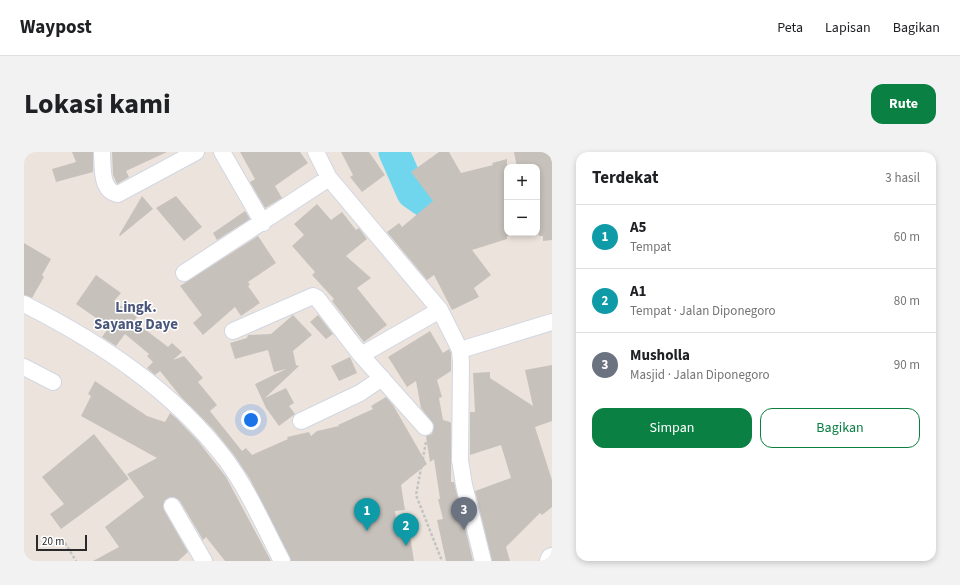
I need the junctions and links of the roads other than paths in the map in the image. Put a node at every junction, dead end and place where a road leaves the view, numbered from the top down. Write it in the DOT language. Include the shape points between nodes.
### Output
graph roads {
  1 [pos="102,152"];
  2 [pos="196,152"];
  3 [pos="222,152"];
  4 [pos="316,152"];
  5 [pos="329,178"];
  6 [pos="263,223"];
  7 [pos="184,274"];
  8 [pos="24,304"];
  9 [pos="440,310"];
  10 [pos="552,322"];
  11 [pos="233,331"];
  12 [pos="460,350"];
  13 [pos="362,355"];
  14 [pos="24,367"];
  15 [pos="382,378"];
  16 [pos="53,382"];
  17 [pos="301,421"];
  18 [pos="425,427"];
  19 [pos="172,506"];
  20 [pos="204,561"];
  21 [pos="282,561"];
  22 [pos="483,561"];
  1 -- 2 [label="street" via="107,188 111,193 118,194"];
  3 -- 6 [label="street"];
  4 -- 5 [label="street"];
  5 -- 6 [label="street"];
  5 -- 9 [label="street"];
  6 -- 7 [label="street"];
  8 -- 21 [label="street" via="66,326 128,365 152,383 191,420 230,466"];
  9 -- 12 [label="street"];
  9 -- 13 [label="street"];
  10 -- 12 [label="street"];
  11 -- 13 [label="street" via="313,296"];
  12 -- 22 [label="street" via="460,460"];
  13 -- 15 [label="street"];
  14 -- 16 [label="street"];
  15 -- 17 [label="street" via="360,393"];
  15 -- 18 [label="street"];
  19 -- 20 [label="street"];
}
